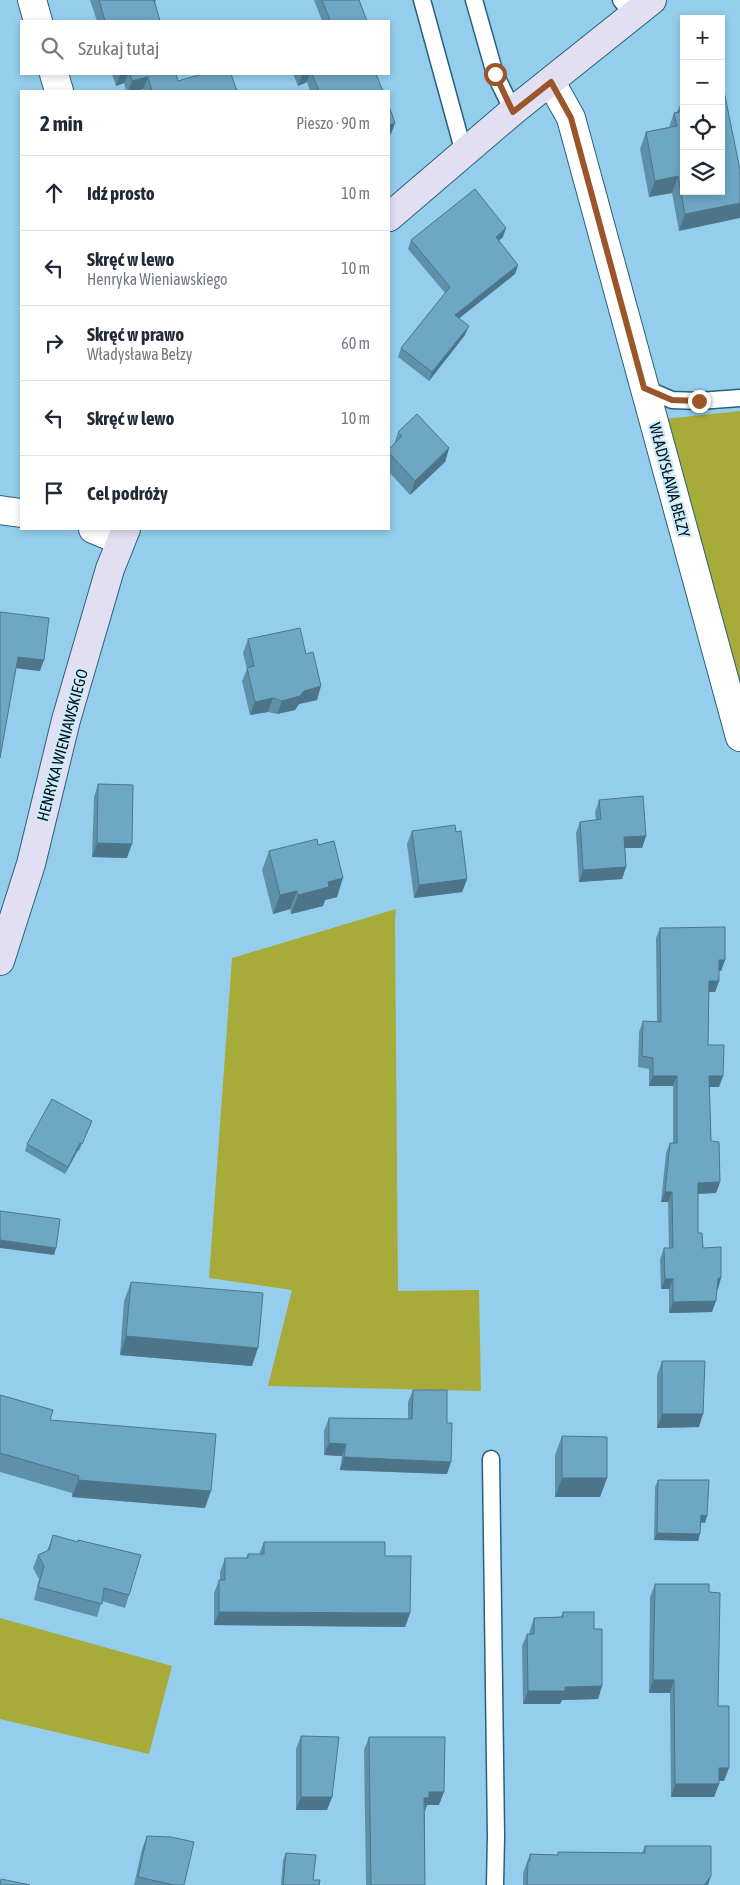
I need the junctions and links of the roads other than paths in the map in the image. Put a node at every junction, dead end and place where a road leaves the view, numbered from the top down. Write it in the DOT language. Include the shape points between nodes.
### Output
graph roads {
  1 [pos="32,0"];
  2 [pos="422,0"];
  3 [pos="474,0"];
  4 [pos="636,5"];
  5 [pos="38,20"];
  6 [pos="54,75"];
  7 [pos="551,82"];
  8 [pos="59,90"];
  9 [pos="513,112"];
  10 [pos="464,153"];
  11 [pos="390,216"];
  12 [pos="644,388"];
  13 [pos="740,398"];
  14 [pos="0,510"];
  15 [pos="20,513"];
  16 [pos="98,530"];
  17 [pos="123,535"];
  18 [pos="740,737"];
  19 [pos="0,962"];
  20 [pos="491,1459"];
  21 [pos="494,1885"];
  1 -- 5 [label="street"];
  2 -- 10 [label="lane"];
  3 -- 9 [label="lane" via="495,74"];
  4 -- 7 [label="street"];
  6 -- 8 [label="street"];
  7 -- 9 [label="street"];
  7 -- 12 [label="street, WŁADYSŁAWA BEŁZY" via="571,118"];
  9 -- 10 [label="street"];
  10 -- 11 [label="street"];
  12 -- 13 [label="lane" via="672,400"];
  12 -- 18 [label="street, WŁADYSŁAWA BEŁZY"];
  14 -- 15 [label="street"];
  16 -- 17 [label="street"];
  17 -- 19 [label="street, HENRYKA WIENIAWSKIEGO" via="66,720 32,864"];
  20 -- 21 [label="lane"];
}
